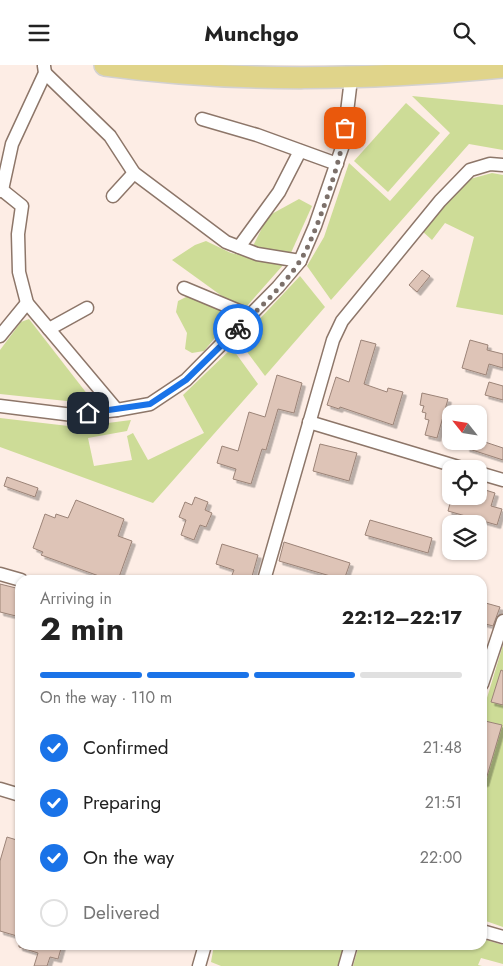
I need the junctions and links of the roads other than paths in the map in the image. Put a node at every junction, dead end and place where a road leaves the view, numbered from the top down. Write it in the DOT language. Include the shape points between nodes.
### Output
graph roads {
  1 [pos="105,65"];
  2 [pos="503,67"];
  3 [pos="45,69"];
  4 [pos="351,79"];
  5 [pos="202,119"];
  6 [pos="300,151"];
  7 [pos="3,163"];
  8 [pos="337,164"];
  9 [pos="503,165"];
  10 [pos="134,173"];
  11 [pos="1,190"];
  12 [pos="113,196"];
  13 [pos="239,247"];
  14 [pos="300,261"];
  15 [pos="184,287"];
  16 [pos="27,303"];
  17 [pos="87,308"];
  18 [pos="251,315"];
  19 [pos="48,329"];
  20 [pos="0,336"];
  21 [pos="0,406"];
  22 [pos="117,410"];
  23 [pos="309,422"];
  24 [pos="442,462"];
  25 [pos="487,475"];
  26 [pos="503,480"];
  27 [pos="0,574"];
  28 [pos="265,575"];
  29 [pos="15,578"];
  30 [pos="503,621"];
  31 [pos="487,669"];
  32 [pos="0,789"];
  33 [pos="15,794"];
  34 [pos="487,932"];
  35 [pos="503,937"];
  36 [pos="204,950"];
  37 [pos="350,950"];
  38 [pos="199,966"];
  39 [pos="345,966"];
  1 -- 4 [label="highway" via="174,73"];
  2 -- 4 [label="highway"];
  3 -- 7 [label="street"];
  3 -- 10 [label="street" via="110,136"];
  4 -- 8 [label="street" via="343,145"];
  5 -- 6 [label="street"];
  6 -- 8 [label="street"];
  6 -- 13 [label="street" via="279,192"];
  7 -- 11 [label="street"];
  8 -- 14 [label="street"];
  9 -- 23 [label="street" via="490,164 470,170 440,201 342,321 333,339"];
  10 -- 12 [label="street"];
  10 -- 13 [label="street" via="226,242"];
  11 -- 16 [label="street" via="22,206 18,234 19,272"];
  13 -- 14 [label="street" via="258,254"];
  14 -- 18 [label="street"];
  15 -- 18 [label="street"];
  16 -- 19 [label="street"];
  16 -- 20 [label="street"];
  17 -- 19 [label="street"];
  18 -- 22 [label="street" via="186,380 150,404"];
  19 -- 22 [label="street"];
  21 -- 22 [label="street" via="73,415"];
  23 -- 24 [label="street"];
  23 -- 28 [label="street"];
  25 -- 26 [label="street"];
  27 -- 29 [label="street"];
  30 -- 31 [label="street"];
  32 -- 33 [label="street"];
  34 -- 35 [label="street"];
  36 -- 38 [label="street"];
  37 -- 39 [label="street"];
}
